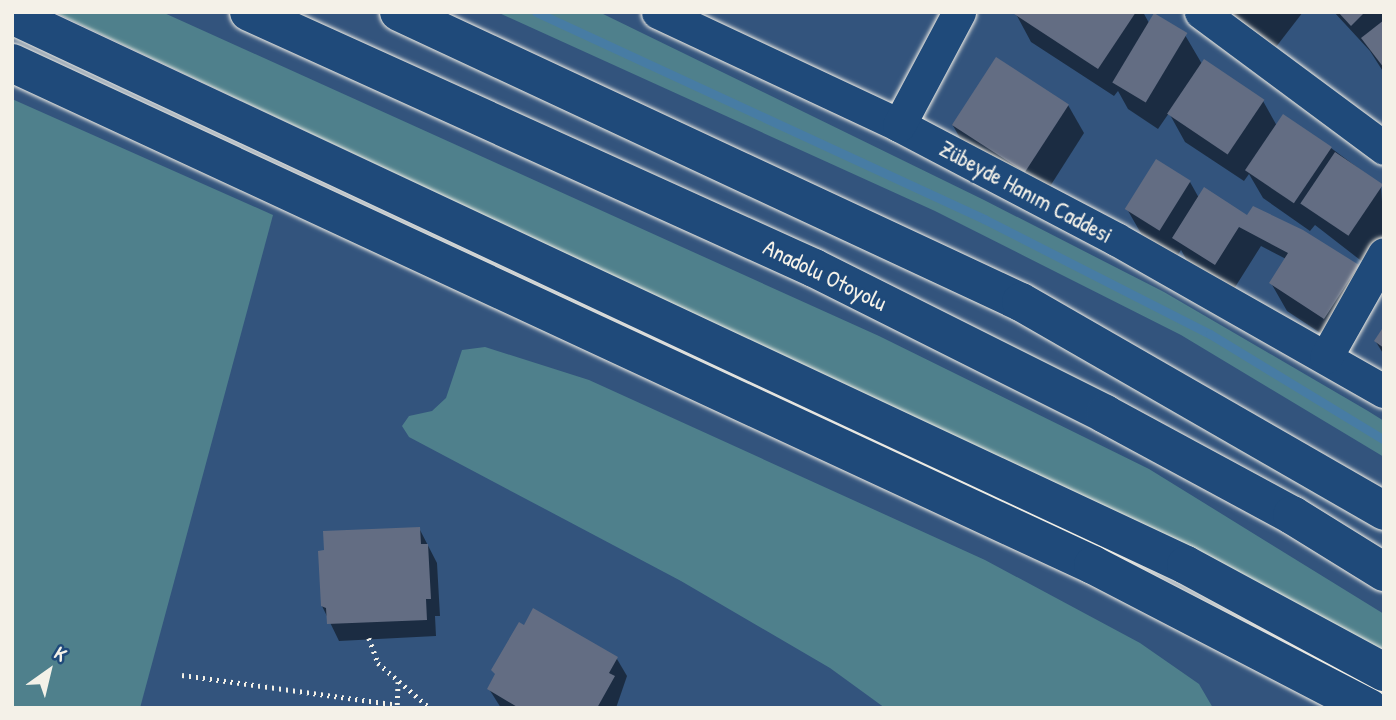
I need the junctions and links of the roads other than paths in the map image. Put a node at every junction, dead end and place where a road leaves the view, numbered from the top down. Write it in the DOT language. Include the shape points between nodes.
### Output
graph roads {
  1 [pos="249,12"];
  2 [pos="398,12"];
  3 [pos="658,12"];
  4 [pos="959,12"];
  5 [pos="1201,12"];
  6 [pos="12,15"];
  7 [pos="12,63"];
  8 [pos="899,125"];
  9 [pos="1384,148"];
  10 [pos="1384,254"];
  11 [pos="1326,357"];
  12 [pos="1384,391"];
  13 [pos="1384,511"];
  14 [pos="1384,572"];
  15 [pos="1384,672"];
  16 [pos="1369,708"];
  1 -- 14 [label="main road, Anadolu Otoyolu" via="826,274 1105,414 1292,515"];
  2 -- 13 [label="main road" via="1021,302"];
  3 -- 8 [label="street, Zübeyde Hanım Caddesi"];
  4 -- 8 [label="street"];
  5 -- 9 [label="street"];
  6 -- 15 [label="main road" via="1186,565"];
  7 -- 16 [label="main road" via="1081,559"];
  8 -- 11 [label="street, Zübeyde Hanım Caddesi"];
  10 -- 11 [label="street"];
  11 -- 12 [label="street, Zübeyde Hanım Caddesi"];
}
